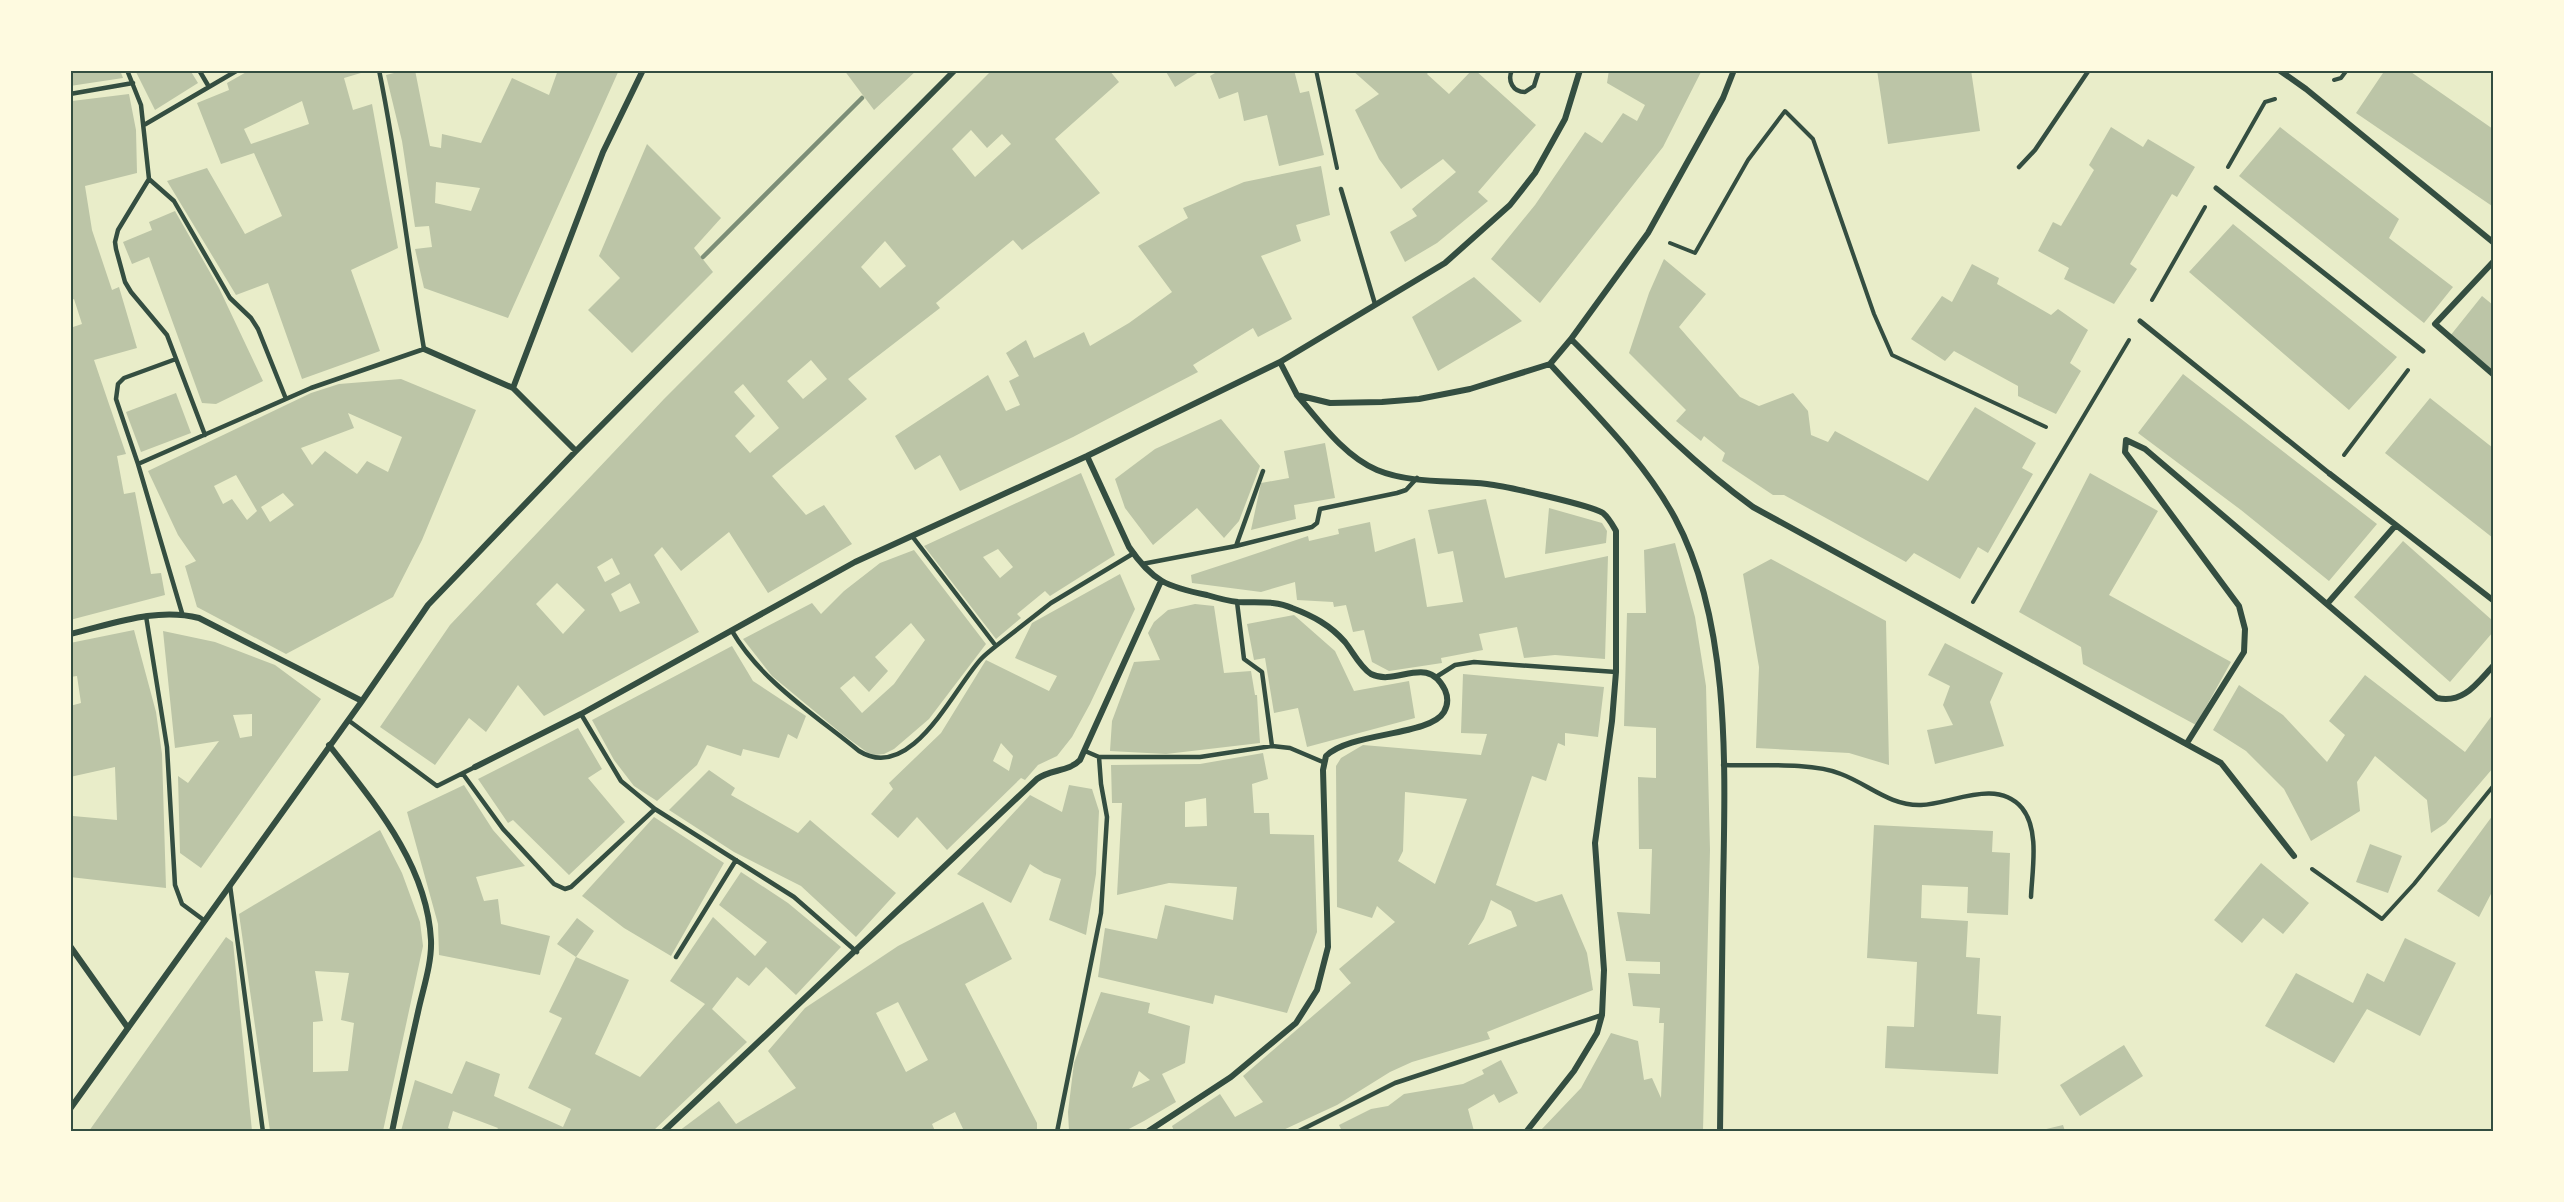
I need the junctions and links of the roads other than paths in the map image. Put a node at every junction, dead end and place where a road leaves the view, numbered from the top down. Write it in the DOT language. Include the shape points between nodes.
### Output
graph roads {
  1 [pos="127,70"];
  2 [pos="199,70"];
  3 [pos="238,70"];
  4 [pos="379,70"];
  5 [pos="644,70"];
  6 [pos="956,70"];
  7 [pos="1512,70"];
  8 [pos="1539,70"];
  9 [pos="1580,70"];
  10 [pos="1734,70"];
  11 [pos="2089,70"];
  12 [pos="2279,70"];
  13 [pos="133,83"];
  14 [pos="209,87"];
  15 [pos="70,94"];
  16 [pos="144,125"];
  17 [pos="2019,167"];
  18 [pos="149,179"];
  19 [pos="2216,188"];
  20 [pos="1341,189"];
  21 [pos="2493,243"];
  22 [pos="2493,261"];
  23 [pos="1375,304"];
  24 [pos="2140,321"];
  25 [pos="1571,339"];
  26 [pos="424,348"];
  27 [pos="2423,351"];
  28 [pos="176,359"];
  29 [pos="1280,362"];
  30 [pos="1550,364"];
  31 [pos="2493,375"];
  32 [pos="513,388"];
  33 [pos="1297,395"];
  34 [pos="286,399"];
  35 [pos="204,435"];
  36 [pos="576,451"];
  37 [pos="1087,456"];
  38 [pos="138,464"];
  39 [pos="1263,471"];
  40 [pos="2330,474"];
  41 [pos="1418,478"];
  42 [pos="2395,526"];
  43 [pos="912,536"];
  44 [pos="1236,546"];
  45 [pos="1134,553"];
  46 [pos="1142,564"];
  47 [pos="1161,581"];
  48 [pos="2493,601"];
  49 [pos="1237,602"];
  50 [pos="2327,604"];
  51 [pos="182,614"];
  52 [pos="146,616"];
  53 [pos="732,631"];
  54 [pos="70,634"];
  55 [pos="996,646"];
  56 [pos="2493,665"];
  57 [pos="1616,672"];
  58 [pos="1436,677"];
  59 [pos="362,701"];
  60 [pos="581,714"];
  61 [pos="348,720"];
  62 [pos="2187,743"];
  63 [pos="329,745"];
  64 [pos="1272,746"];
  65 [pos="1085,751"];
  66 [pos="1099,757"];
  67 [pos="1323,762"];
  68 [pos="1723,765"];
  69 [pos="475,767"];
  70 [pos="463,774"];
  71 [pos="655,809"];
  72 [pos="2294,856"];
  73 [pos="736,860"];
  74 [pos="230,885"];
  75 [pos="2031,897"];
  76 [pos="205,921"];
  77 [pos="70,946"];
  78 [pos="857,952"];
  79 [pos="676,957"];
  80 [pos="1602,1015"];
  81 [pos="129,1028"];
  82 [pos="70,1108"];
  83 [pos="263,1131"];
  84 [pos="392,1131"];
  85 [pos="663,1131"];
  86 [pos="1057,1131"];
  87 [pos="1147,1131"];
  88 [pos="1297,1131"];
  89 [pos="1526,1131"];
  90 [pos="1720,1131"];
  1 -- 13 [label="lane"];
  2 -- 14 [label="lane"];
  3 -- 14 [label="lane"];
  4 -- 26 [label="lane"];
  5 -- 32 [label="street" via="603,152"];
  6 -- 36 [label="street"];
  7 -- 8 [label="lane" via="1512,86 1525,92 1534,86"];
  9 -- 23 [label="street" via="1565,119 1535,173 1510,205 1445,263"];
  10 -- 25 [label="street" via="1723,98 1648,233"];
  11 -- 17 [label="lane" via="2035,150"];
  12 -- 21 [label="street"];
  13 -- 15 [label="lane"];
  13 -- 16 [label="lane"];
  14 -- 16 [label="lane"];
  16 -- 18 [label="lane"];
  18 -- 28 [label="lane" via="118,230 115,242 125,282 161,324"];
  18 -- 34 [label="lane" via="174,201 230,298 258,329"];
  19 -- 27 [label="street"];
  20 -- 23 [label="lane"];
  22 -- 31 [label="street" via="2436,324"];
  23 -- 29 [label="street"];
  24 -- 40 [label="street"];
  25 -- 30 [label="street"];
  25 -- 62 [label="street" via="1679,448 1753,507"];
  26 -- 32 [label="street"];
  26 -- 34 [label="lane"];
  28 -- 35 [label="lane"];
  28 -- 38 [label="lane" via="124,378 118,384 116,399"];
  29 -- 33 [label="street"];
  29 -- 37 [label="street"];
  30 -- 33 [label="street" via="1470,389 1419,399 1330,403"];
  30 -- 68 [label="street" via="1656,485 1691,553 1714,641 1722,703"];
  32 -- 36 [label="street"];
  33 -- 41 [label="street" via="1356,458 1377,470"];
  34 -- 35 [label="lane"];
  35 -- 38 [label="lane"];
  36 -- 59 [label="street" via="428,605"];
  37 -- 43 [label="street"];
  37 -- 45 [label="street"];
  38 -- 51 [label="lane"];
  39 -- 44 [label="lane"];
  40 -- 42 [label="street"];
  41 -- 44 [label="lane" via="1397,493 1320,509 1312,527"];
  41 -- 57 [label="street" via="1489,484 1596,510 1611,521 1618,539"];
  42 -- 48 [label="street"];
  42 -- 50 [label="street"];
  43 -- 53 [label="street" via="855,562"];
  43 -- 55 [label="lane"];
  44 -- 46 [label="lane"];
  45 -- 46 [label="street"];
  45 -- 55 [label="lane" via="1051,603"];
  46 -- 47 [label="street"];
  47 -- 49 [label="street" via="1175,589"];
  47 -- 65 [label="street"];
  49 -- 58 [label="street" via="1284,604 1324,622 1373,674 1385,677 1420,672"];
  49 -- 64 [label="lane" via="1244,659 1262,672"];
  50 -- 56 [label="street" via="2437,699 2449,701 2466,694"];
  50 -- 62 [label="street" via="2145,449 2126,440 2125,452 2239,606 2245,629 2244,652"];
  51 -- 52 [label="street"];
  51 -- 59 [label="street" via="199,618"];
  52 -- 54 [label="street"];
  52 -- 76 [label="lane" via="167,747 175,885 182,904"];
  53 -- 55 [label="lane" via="760,669 859,751 877,758 906,749 932,727 982,658"];
  53 -- 60 [label="street"];
  57 -- 58 [label="lane" via="1474,662 1455,664"];
  57 -- 80 [label="street" via="1595,843 1604,970"];
  58 -- 67 [label="street" via="1447,694 1440,717 1341,746"];
  59 -- 61 [label="street"];
  60 -- 69 [label="street"];
  60 -- 71 [label="lane" via="621,781"];
  61 -- 63 [label="street"];
  61 -- 70 [label="lane" via="437,786"];
  62 -- 72 [label="street" via="2221,763"];
  63 -- 74 [label="street"];
  63 -- 84 [label="street" via="401,845 428,912 431,942 427,973"];
  64 -- 66 [label="lane" via="1200,757"];
  64 -- 67 [label="lane" via="1290,748"];
  65 -- 66 [label="lane"];
  65 -- 78 [label="street" via="1076,765 1037,779"];
  66 -- 86 [label="lane" via="1107,817 1101,913"];
  67 -- 87 [label="street" via="1328,947 1317,990 1296,1023 1231,1077"];
  68 -- 75 [label="lane" via="1821,769 1841,774 1904,804 1923,805 1980,794 2011,800 2021,808 2032,835"];
  68 -- 90 [label="street"];
  69 -- 70 [label="lane"];
  70 -- 71 [label="lane" via="503,829 559,888 575,884"];
  71 -- 73 [label="lane"];
  73 -- 78 [label="lane" via="794,897"];
  73 -- 79 [label="lane"];
  74 -- 76 [label="street"];
  74 -- 83 [label="lane"];
  76 -- 81 [label="street"];
  77 -- 81 [label="street"];
  78 -- 85 [label="street"];
  80 -- 88 [label="lane" via="1395,1083"];
  80 -- 89 [label="street" via="1597,1033 1574,1071"];
  81 -- 82 [label="street"];
}
